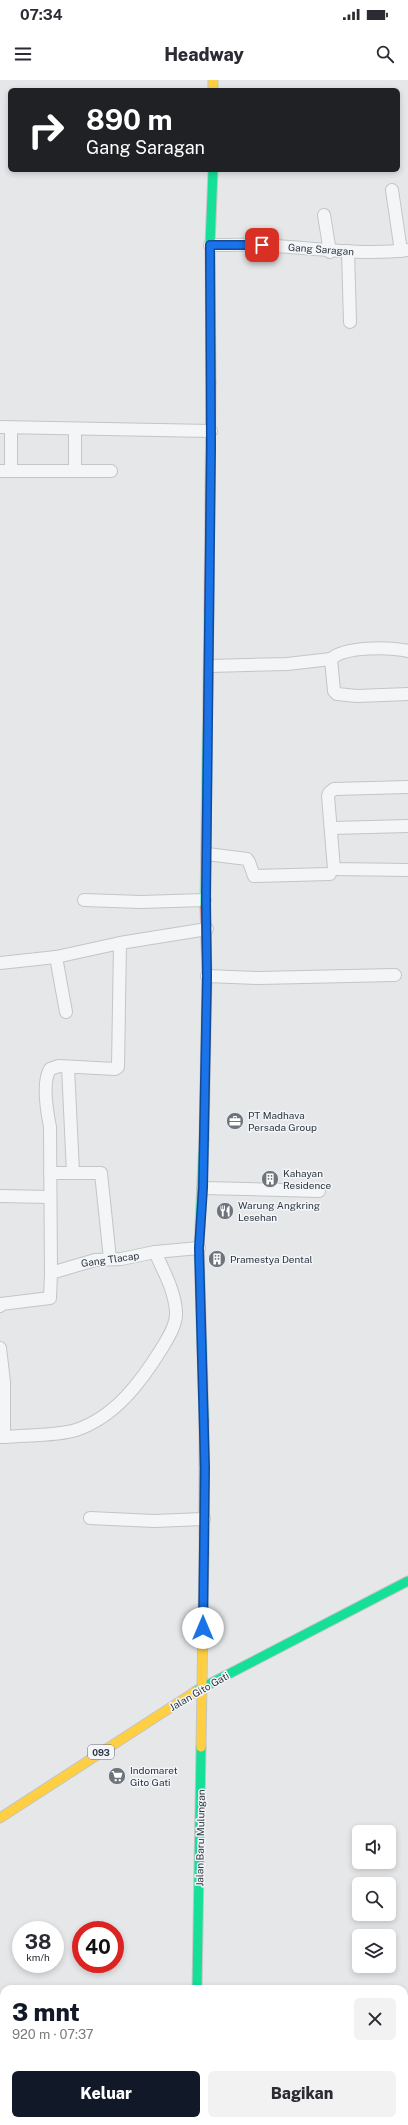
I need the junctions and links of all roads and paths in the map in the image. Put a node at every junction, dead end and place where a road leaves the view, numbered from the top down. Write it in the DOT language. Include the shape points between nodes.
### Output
graph roads {
  1 [pos="213,172"];
  2 [pos="392,190"];
  3 [pos="324,215"];
  4 [pos="210,245"];
  5 [pos="405,250"];
  6 [pos="330,252"];
  7 [pos="348,252"];
  8 [pos="350,322"];
  9 [pos="5,428"];
  10 [pos="75,430"];
  11 [pos="211,431"];
  12 [pos="6,471"];
  13 [pos="75,471"];
  14 [pos="111,471"];
  15 [pos="408,651"];
  16 [pos="331,659"];
  17 [pos="210,666"];
  18 [pos="408,694"];
  19 [pos="408,787"];
  20 [pos="408,826"];
  21 [pos="332,828"];
  22 [pos="207,854"];
  23 [pos="408,870"];
  24 [pos="330,874"];
  25 [pos="84,900"];
  26 [pos="206,900"];
  27 [pos="207,929"];
  28 [pos="120,943"];
  29 [pos="56,957"];
  30 [pos="0,963"];
  31 [pos="395,975"];
  32 [pos="207,976"];
  33 [pos="66,1012"];
  34 [pos="68,1067"];
  35 [pos="73,1172"];
  36 [pos="50,1173"];
  37 [pos="203,1188"];
  38 [pos="319,1191"];
  39 [pos="0,1196"];
  40 [pos="50,1197"];
  41 [pos="199,1248"];
  42 [pos="155,1252"];
  43 [pos="110,1259"];
  44 [pos="51,1273"];
  45 [pos="0,1306"];
  46 [pos="0,1348"];
  47 [pos="1,1360"];
  48 [pos="2,1437"];
  49 [pos="90,1518"];
  50 [pos="204,1519"];
  51 [pos="408,1581"];
  52 [pos="202,1687"];
  53 [pos="0,1817"];
  54 [pos="197,1985"];
  1 -- 4 [label="street, Jalan Baru Mulungan"];
  2 -- 5 [label="street"];
  3 -- 6 [label="street"];
  4 -- 6 [label="street, Gang Saragan" via="276,245"];
  4 -- 11 [label="street, Jalan Baru Mulungan"];
  5 -- 7 [label="street, Gang Saragan"];
  6 -- 7 [label="street, Gang Saragan"];
  7 -- 8 [label="street"];
  9 -- 10 [label="street"];
  9 -- 12 [label="street"];
  10 -- 11 [label="street"];
  10 -- 13 [label="street"];
  11 -- 17 [label="street, Jalan Baru Mulungan"];
  12 -- 13 [label="street"];
  13 -- 14 [label="street"];
  15 -- 16 [label="street" via="394,648 350,651 337,654"];
  16 -- 17 [label="street" via="286,664"];
  16 -- 18 [label="street" via="334,691 337,694"];
  17 -- 22 [label="street, Jalan Baru Mulungan"];
  19 -- 21 [label="street" via="331,791 328,796"];
  20 -- 21 [label="street"];
  21 -- 23 [label="street" via="334,869"];
  22 -- 24 [label="street" via="247,859 254,876"];
  22 -- 26 [label="street, Jalan Baru Mulungan"];
  25 -- 26 [label="street"];
  26 -- 27 [label="street, Jalan Baru Mulungan"];
  27 -- 28 [label="street"];
  27 -- 32 [label="street, Jalan Baru Mulungan"];
  28 -- 29 [label="street"];
  28 -- 34 [label="street" via="118,1067 115,1070"];
  29 -- 30 [label="street"];
  29 -- 33 [label="street"];
  31 -- 32 [label="street" via="258,978"];
  32 -- 37 [label="street, Jalan Baru Mulungan"];
  34 -- 35 [label="street"];
  34 -- 36 [label="street" via="50,1069 46,1075"];
  35 -- 36 [label="street"];
  35 -- 43 [label="street" via="100,1172 102,1175"];
  36 -- 40 [label="street"];
  37 -- 38 [label="street"];
  37 -- 41 [label="street, Jalan Baru Mulungan"];
  39 -- 40 [label="street"];
  40 -- 44 [label="street"];
  41 -- 42 [label="street, Gang Tlacap"];
  41 -- 50 [label="street, Jalan Baru Mulungan"];
  42 -- 43 [label="street, Gang Tlacap"];
  42 -- 48 [label="street" via="172,1295 176,1313 166,1341 130,1393 106,1415 74,1431"];
  43 -- 44 [label="street, Gang Tlacap" via="95,1260"];
  44 -- 45 [label="street" via="50,1298"];
  46 -- 47 [label="street"];
  47 -- 48 [label="street" via="4,1382"];
  49 -- 50 [label="street" via="154,1521"];
  50 -- 52 [label="street, Jalan Baru Mulungan"];
  51 -- 52 [label="street, Jalan Gito Gati / 093"];
  52 -- 53 [label="street, Jalan Gito Gati / 093"];
  52 -- 54 [label="street, Jalan Baru Mulungan"];
}
